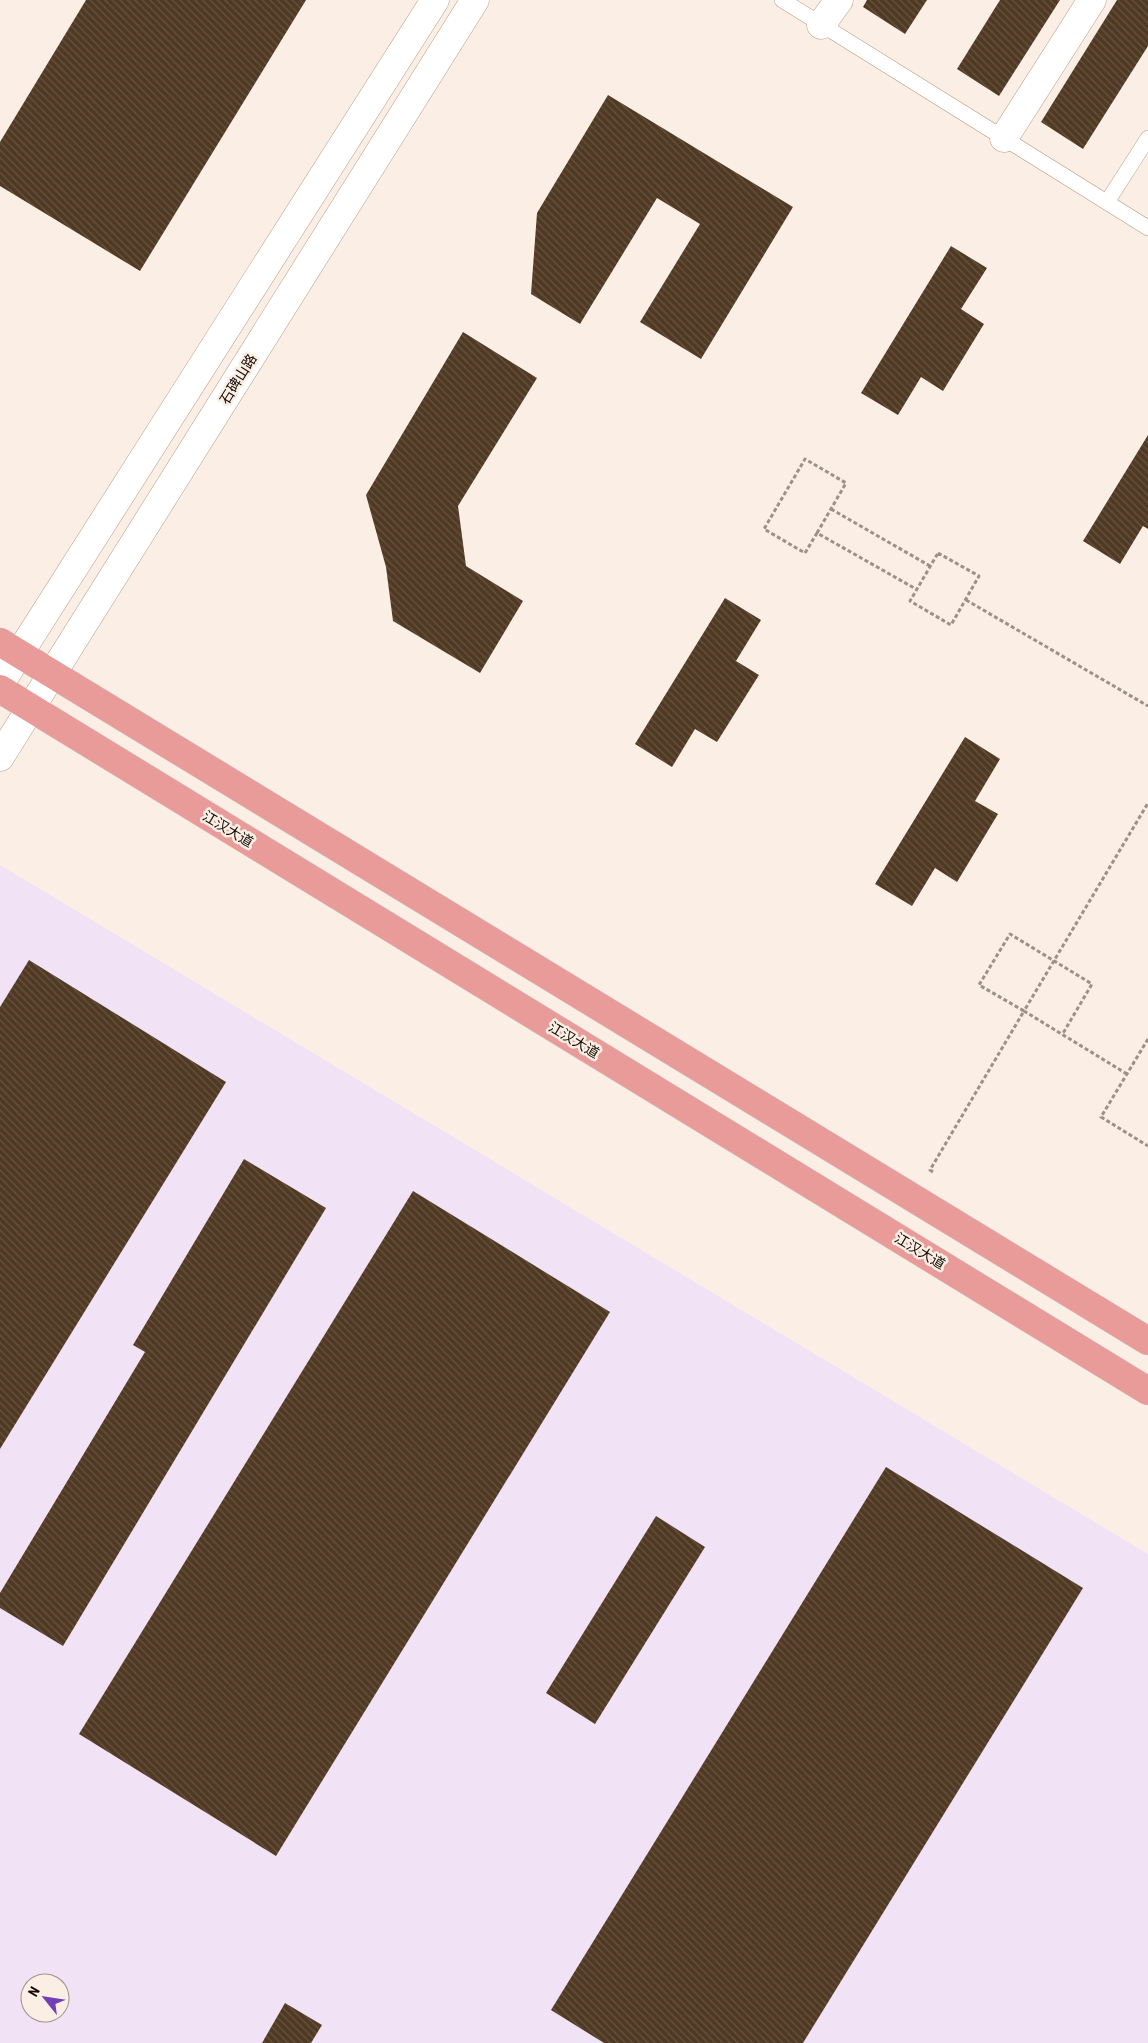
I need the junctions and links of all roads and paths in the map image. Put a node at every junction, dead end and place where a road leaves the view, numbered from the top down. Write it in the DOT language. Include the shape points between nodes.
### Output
graph roads {
  1 [pos="434,0"];
  2 [pos="475,0"];
  3 [pos="782,0"];
  4 [pos="839,0"];
  5 [pos="1092,0"];
  6 [pos="821,25"];
  7 [pos="1004,138"];
  8 [pos="1148,138"];
  9 [pos="1107,202"];
  10 [pos="1148,228"];
  11 [pos="831,509"];
  12 [pos="817,533"];
  13 [pos="930,566"];
  14 [pos="916,590"];
  15 [pos="966,600"];
  16 [pos="10,648"];
  17 [pos="52,674"];
  18 [pos="0,684"];
  19 [pos="0,689"];
  20 [pos="1148,706"];
  21 [pos="31,708"];
  22 [pos="0,757"];
  23 [pos="1148,802"];
  24 [pos="1054,961"];
  25 [pos="1024,1012"];
  26 [pos="1062,1035"];
  27 [pos="1148,1040"];
  28 [pos="1127,1074"];
  29 [pos="1148,1146"];
  30 [pos="938,1175"];
  31 [pos="1148,1341"];
  32 [pos="1148,1391"];
  1 -- 16 [label="street"];
  2 -- 17 [label="street, 石碑山路"];
  3 -- 6 [label="lane"];
  4 -- 6 [label="street"];
  5 -- 7 [label="street"];
  6 -- 7 [label="lane"];
  7 -- 9 [label="lane"];
  8 -- 9 [label="lane"];
  9 -- 10 [label="lane"];
  11 -- 12 [label="path"];
  11 -- 12 [label="path" via="846,483 805,459 764,529 805,553"];
  11 -- 13 [label="path"];
  12 -- 14 [label="path"];
  13 -- 14 [label="path"];
  13 -- 15 [label="path" via="938,553 979,576"];
  14 -- 15 [label="path" via="910,601 951,625"];
  15 -- 20 [label="path"];
  16 -- 17 [label="main road"];
  16 -- 18 [label="street"];
  17 -- 21 [label="street, 石碑山路"];
  17 -- 31 [label="main road"];
  19 -- 21 [label="main road, 江汉大道"];
  21 -- 22 [label="street, 石碑山路"];
  21 -- 32 [label="main road, 江汉大道"];
  23 -- 24 [label="path"];
  24 -- 25 [label="path"];
  24 -- 25 [label="path" via="1010,934 979,985"];
  24 -- 26 [label="path" via="1092,984"];
  25 -- 26 [label="path"];
  25 -- 30 [label="path" via="930,1170"];
  26 -- 28 [label="path"];
  27 -- 28 [label="path"];
  28 -- 29 [label="path" via="1101,1117"];
}
